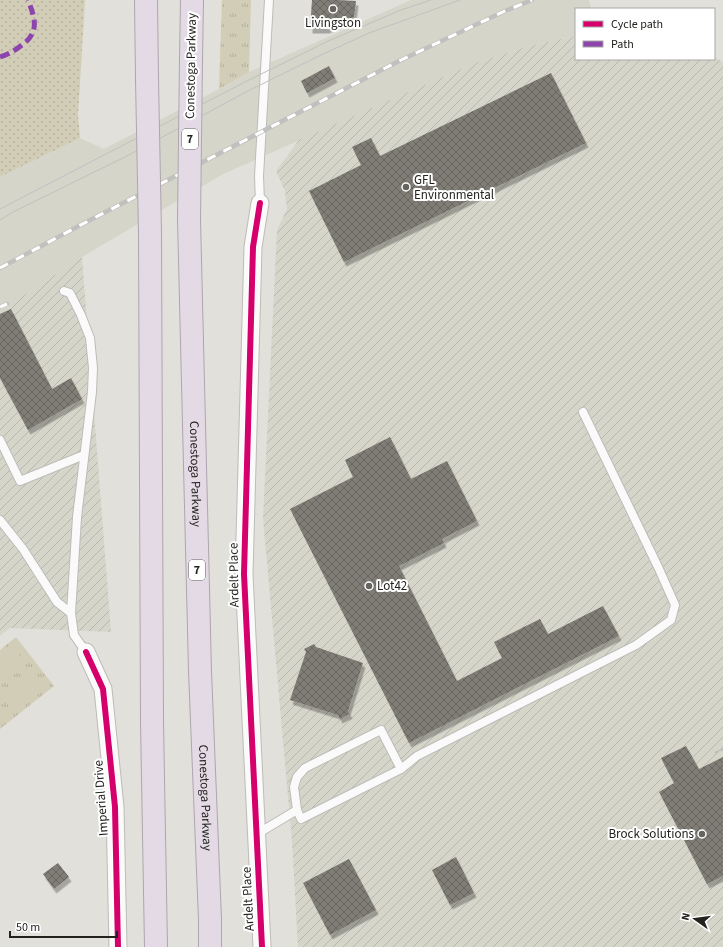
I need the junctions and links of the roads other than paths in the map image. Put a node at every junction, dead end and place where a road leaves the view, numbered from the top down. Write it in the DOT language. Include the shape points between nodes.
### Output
graph roads {
  1 [pos="146,0"];
  2 [pos="192,0"];
  3 [pos="269,0"];
  4 [pos="260,203"];
  5 [pos="64,291"];
  6 [pos="583,412"];
  7 [pos="0,440"];
  8 [pos="84,455"];
  9 [pos="0,520"];
  10 [pos="71,613"];
  11 [pos="86,652"];
  12 [pos="401,769"];
  13 [pos="297,810"];
  14 [pos="256,835"];
  15 [pos="210,920"];
  16 [pos="118,947"];
  17 [pos="156,947"];
  18 [pos="210,947"];
  19 [pos="221,947"];
  20 [pos="262,947"];
  1 -- 17 [label="highway, bridge"];
  2 -- 15 [label="highway, Conestoga Parkway / 7, bridge" via="189,219 200,671"];
  3 -- 4 [label="lane" via="258,176"];
  4 -- 14 [label="street, Ardelt Place" via="253,247 244,574"];
  5 -- 8 [label="lane" via="70,294 90,338 92,392"];
  6 -- 12 [label="lane" via="675,604 671,620 636,646 417,756"];
  7 -- 8 [label="lane" via="20,481"];
  8 -- 10 [label="lane"];
  9 -- 10 [label="lane" via="24,549 57,602"];
  10 -- 11 [label="lane" via="74,635"];
  11 -- 16 [label="street, Imperial Drive" via="103,689 115,807"];
  12 -- 13 [label="lane" via="301,819"];
  12 -- 13 [label="lane" via="382,730 305,768 297,777 294,787"];
  13 -- 14 [label="lane"];
  14 -- 20 [label="street, Ardelt Place"];
  15 -- 18 [label="highway, Conestoga Parkway / 7"];
  15 -- 19 [label="highway"];
}
